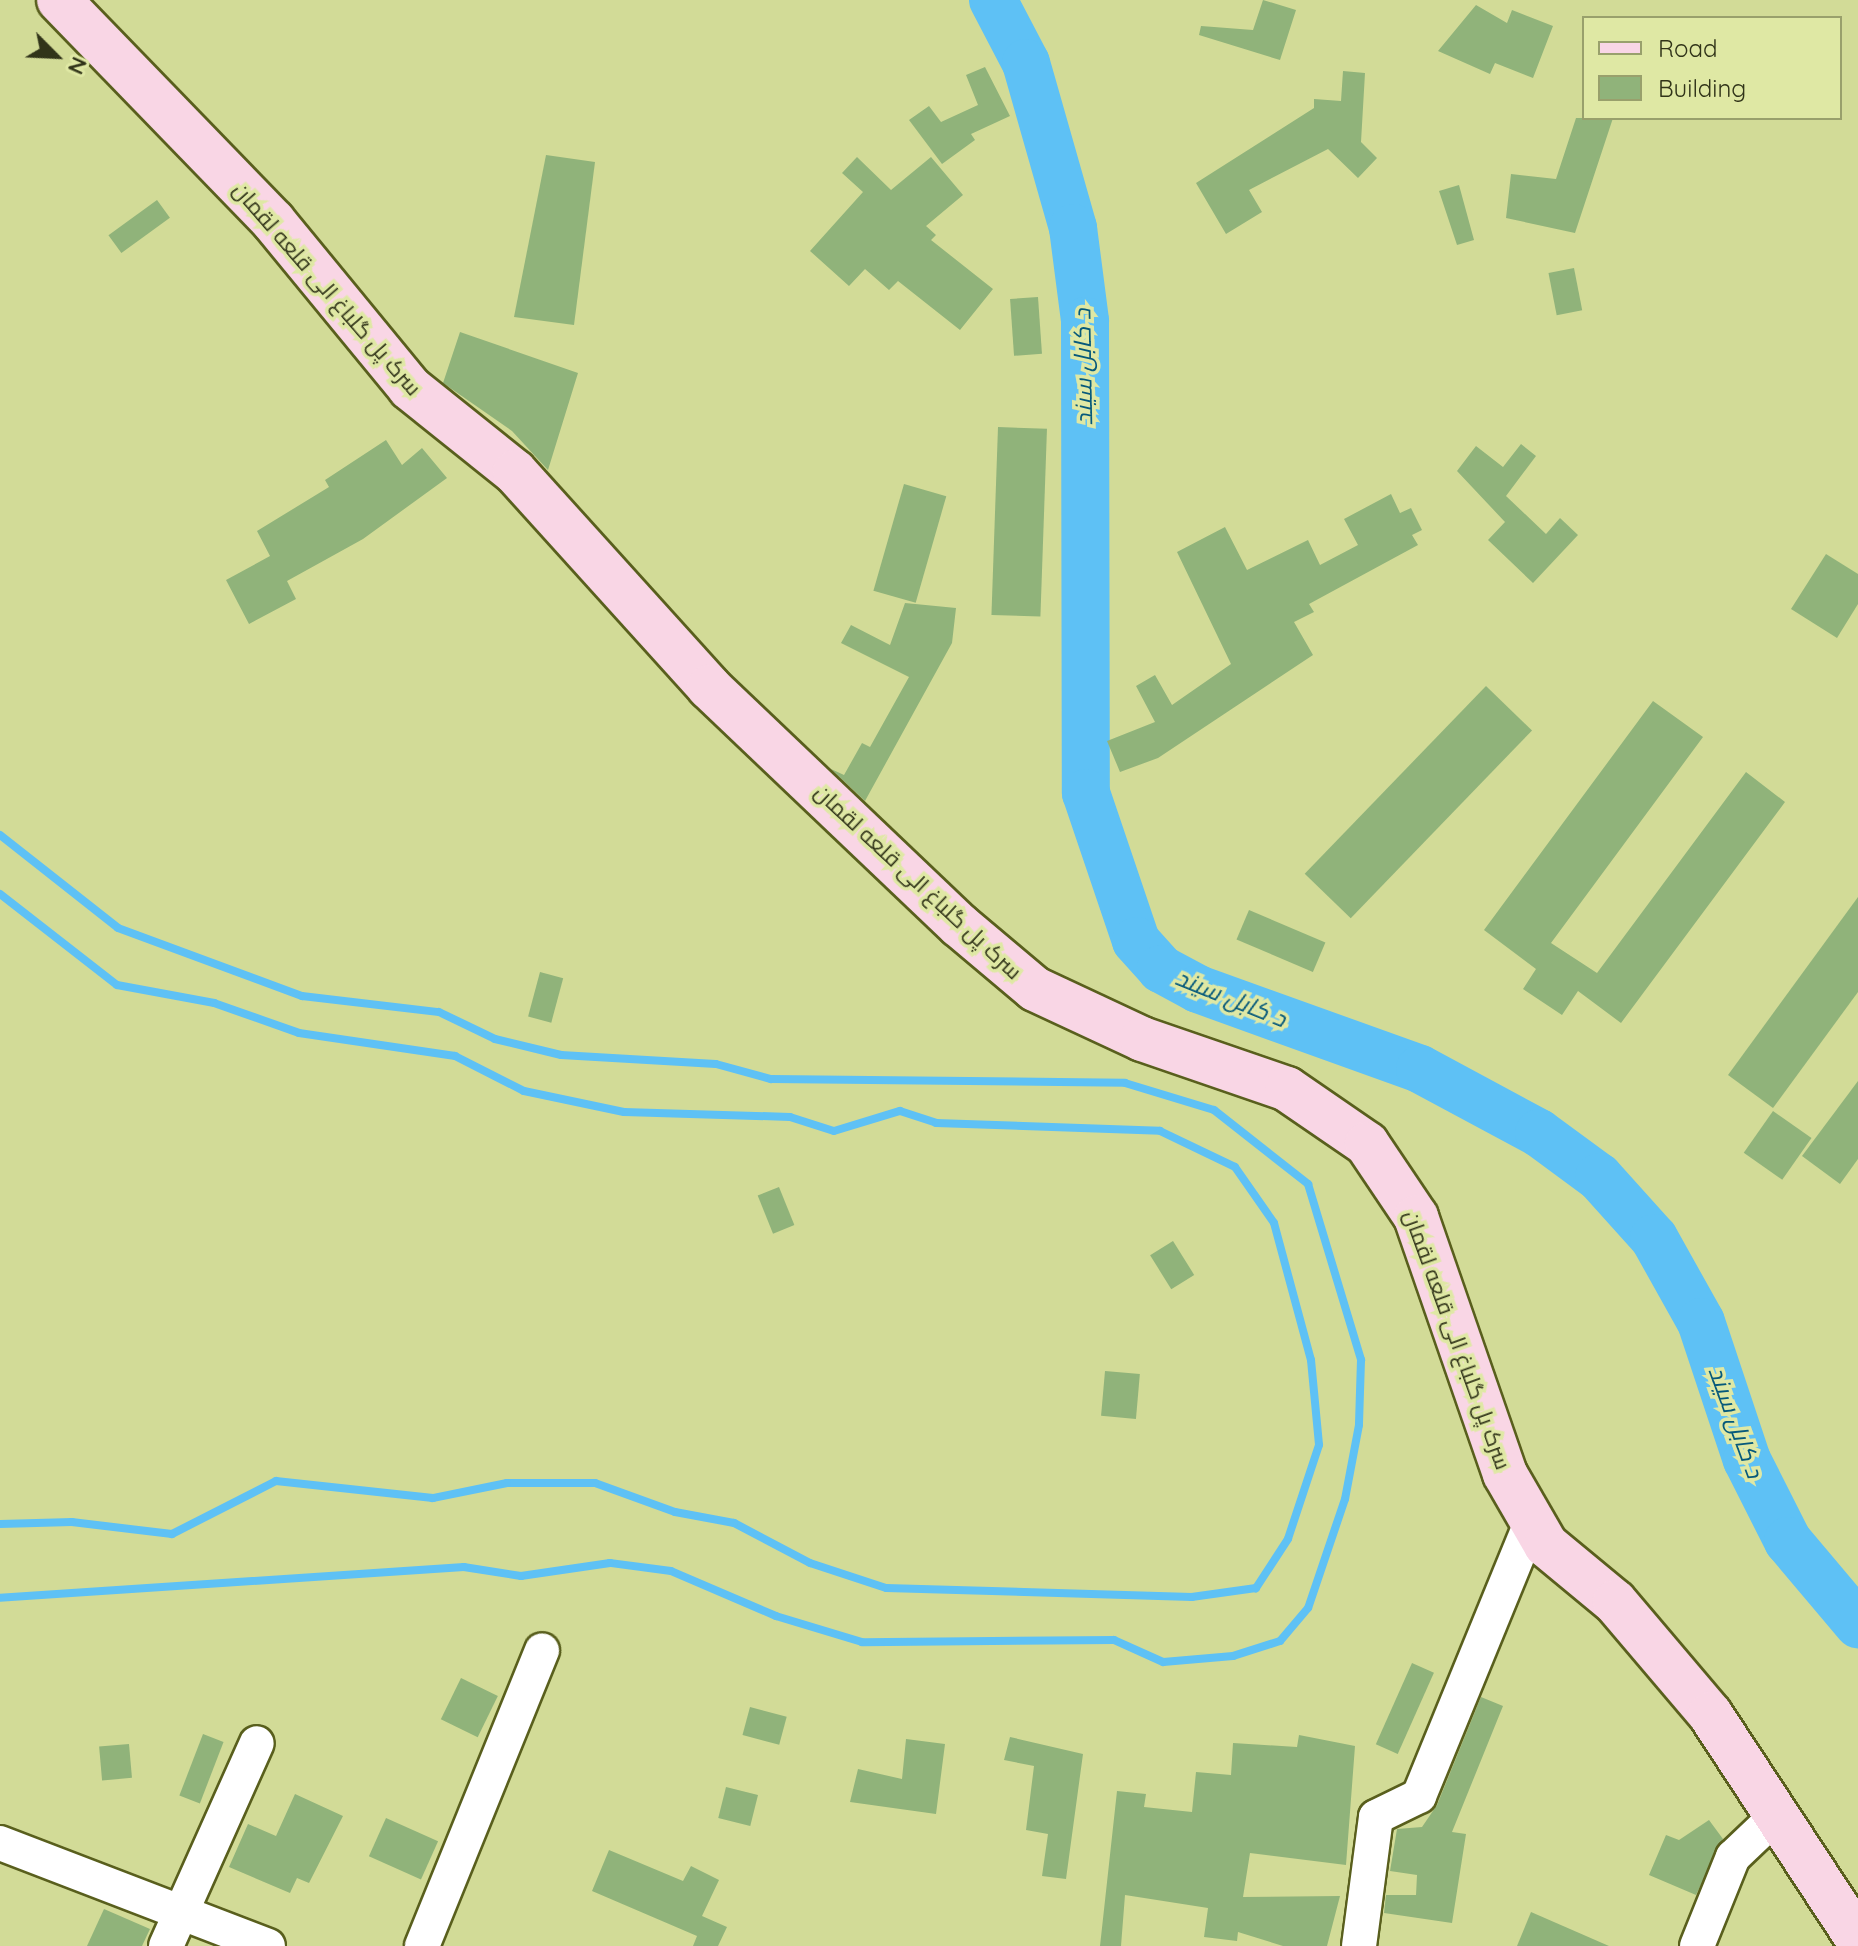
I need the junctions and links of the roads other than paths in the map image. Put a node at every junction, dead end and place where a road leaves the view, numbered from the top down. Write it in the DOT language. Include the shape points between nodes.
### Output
graph roads {
  1 [pos="59,0"];
  2 [pos="1532,1521"];
  3 [pos="542,1650"];
  4 [pos="257,1743"];
  5 [pos="1774,1818"];
  6 [pos="0,1843"];
  7 [pos="181,1910"];
  8 [pos="1858,1939"];
  9 [pos="166,1946"];
  10 [pos="268,1946"];
  11 [pos="422,1946"];
  12 [pos="1359,1946"];
  13 [pos="1697,1946"];
  1 -- 2 [label="street, سرک پل گلباغ الی قلعه لقمان" via="273,221 410,388 515,472 709,687 959,925 1035,989 1142,1039 1287,1089 1367,1144 1416,1217 1499,1460"];
  2 -- 5 [label="street, سرک پل گلباغ الی قلعه لقمان" via="1546,1545 1615,1602 1710,1714"];
  2 -- 12 [label="street" via="1419,1796 1376,1817"];
  3 -- 11 [label="street"];
  4 -- 7 [label="street"];
  5 -- 8 [label="street, سرک پل گلباغ الی قلعه لقمان"];
  5 -- 13 [label="street" via="1733,1857"];
  6 -- 7 [label="street"];
  7 -- 9 [label="street"];
  7 -- 10 [label="street"];
}
